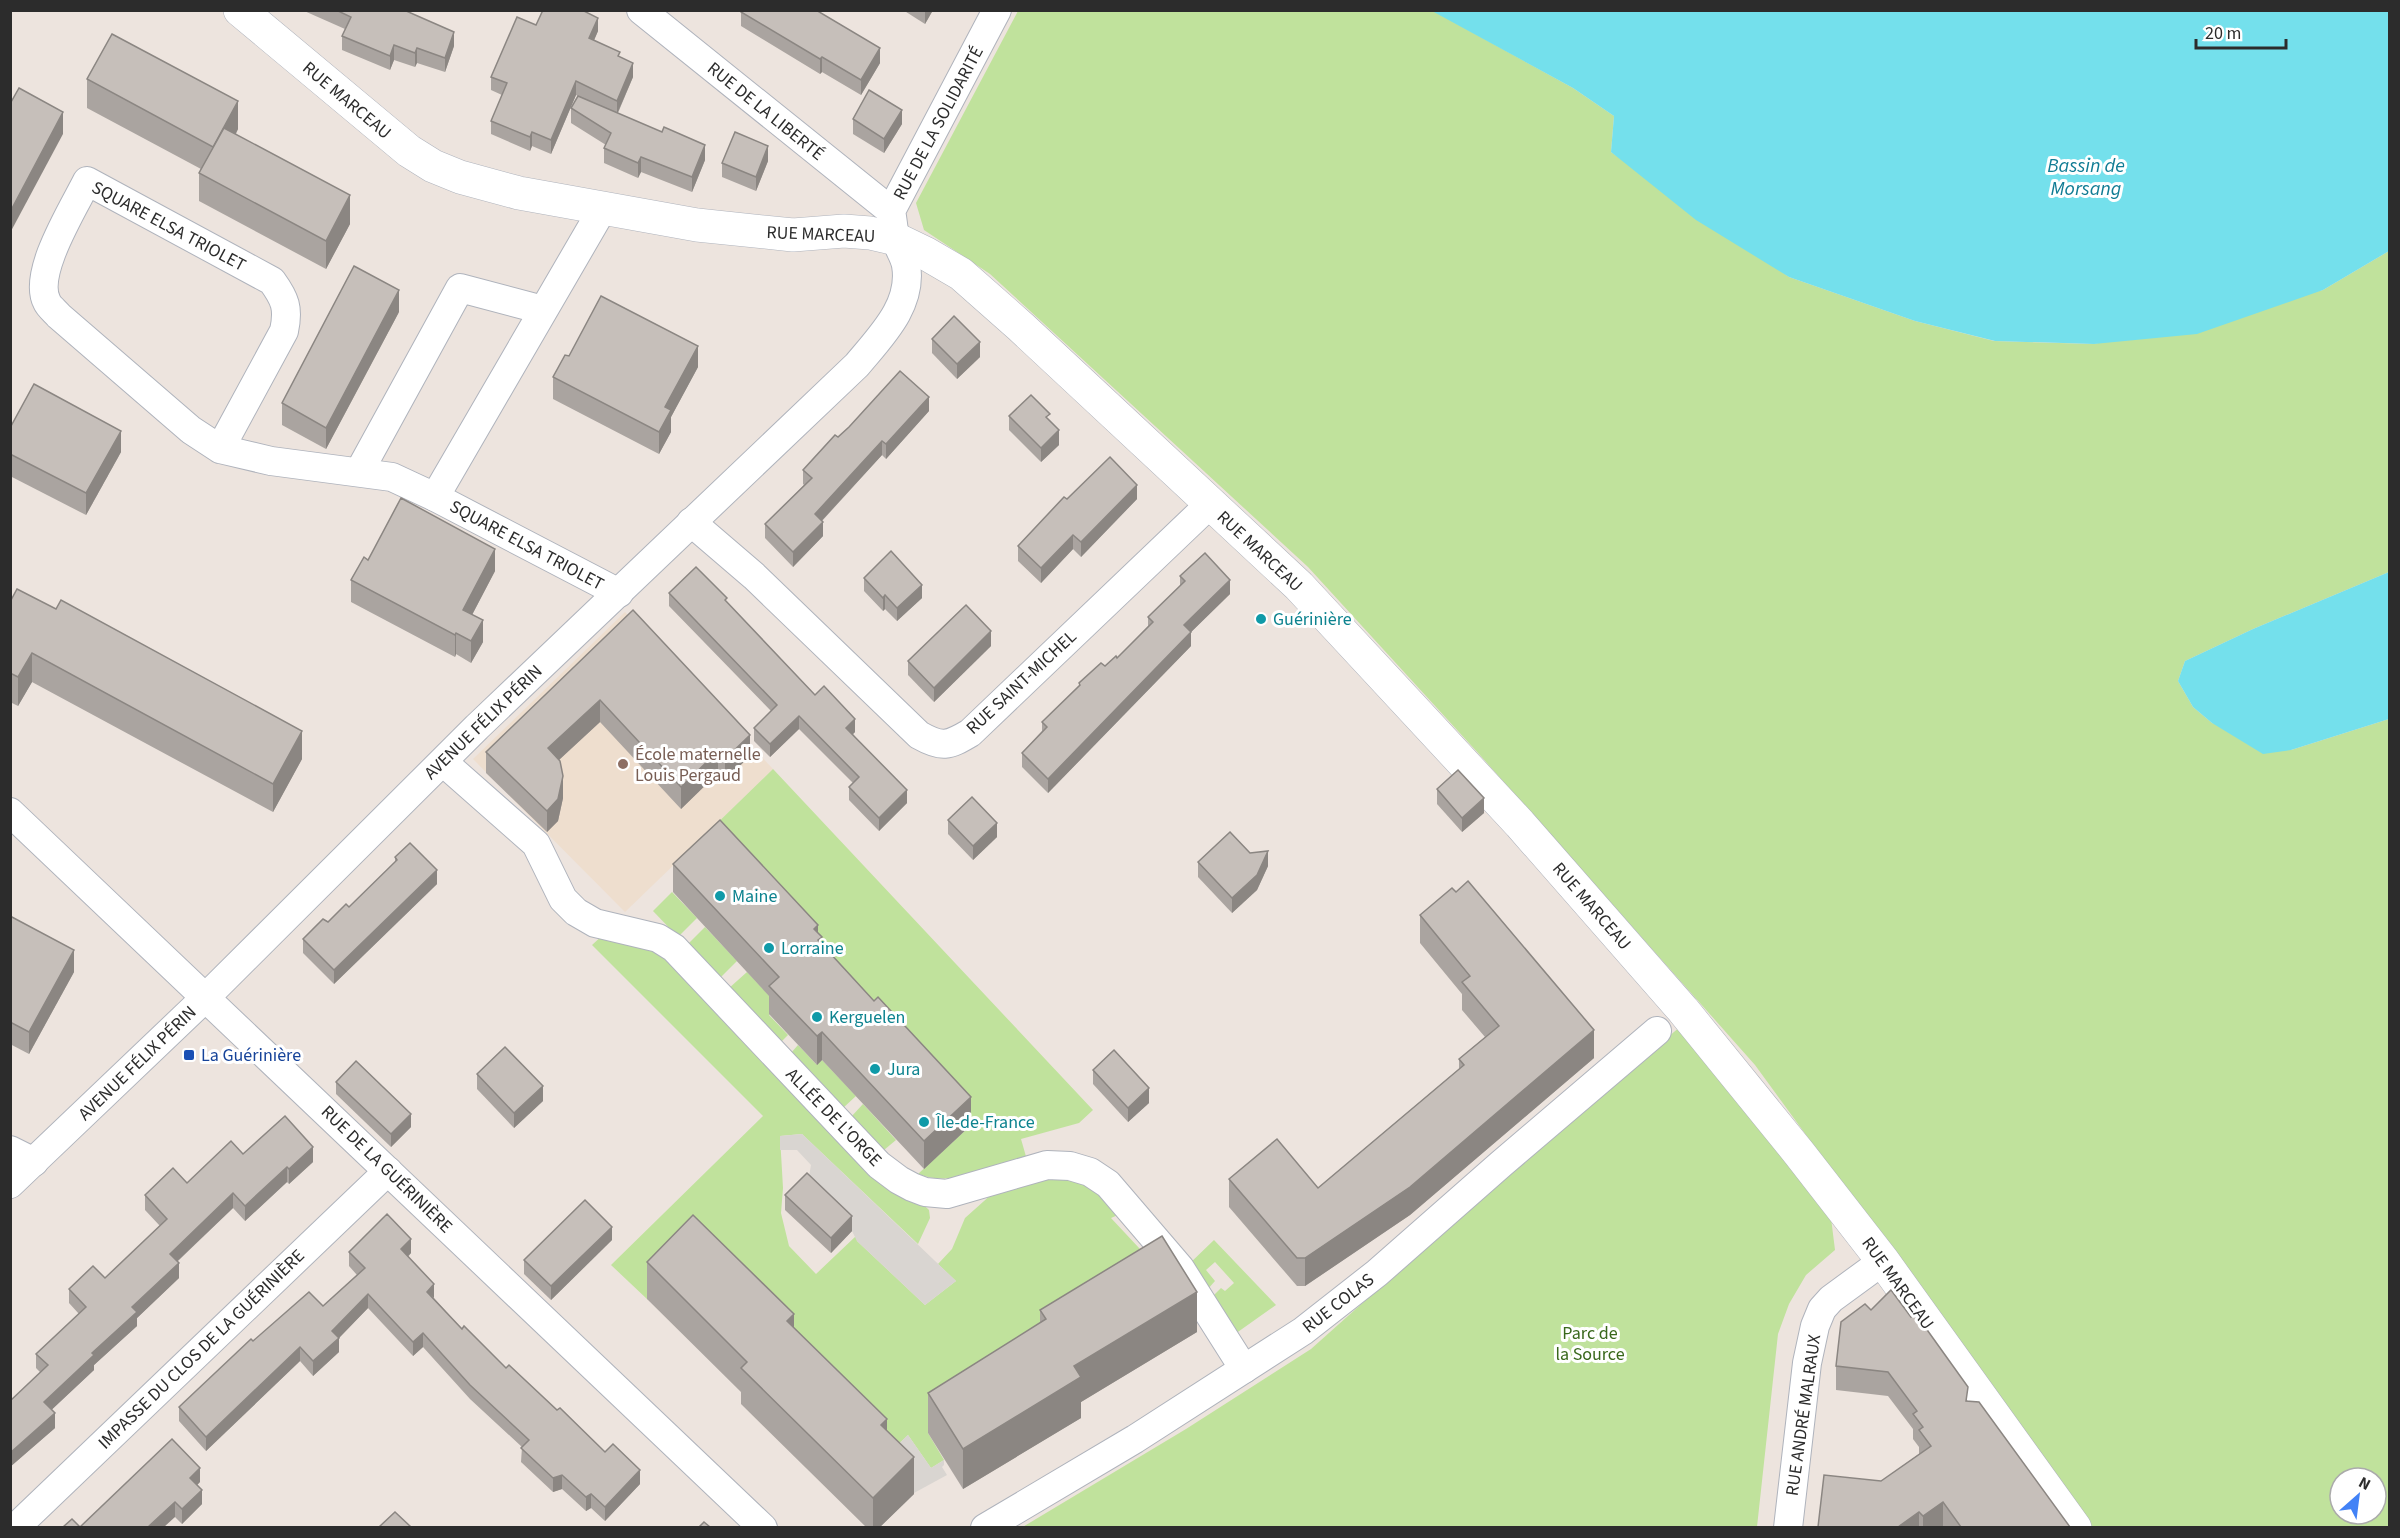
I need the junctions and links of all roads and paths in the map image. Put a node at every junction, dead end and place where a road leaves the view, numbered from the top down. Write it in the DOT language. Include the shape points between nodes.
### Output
graph roads {
  1 [pos="240,10"];
  2 [pos="641,10"];
  3 [pos="997,10"];
  4 [pos="603,208"];
  5 [pos="893,225"];
  6 [pos="543,310"];
  7 [pos="220,449"];
  8 [pos="359,472"];
  9 [pos="435,497"];
  10 [pos="1210,504"];
  11 [pos="692,522"];
  12 [pos="619,593"];
  13 [pos="443,762"];
  14 [pos="10,812"];
  15 [pos="205,998"];
  16 [pos="1657,1031"];
  17 [pos="22,1156"];
  18 [pos="388,1171"];
  19 [pos="10,1185"];
  20 [pos="1883,1261"];
  21 [pos="1244,1369"];
  22 [pos="15,1527"];
  23 [pos="763,1527"];
  24 [pos="985,1527"];
  25 [pos="1788,1527"];
  26 [pos="2075,1527"];
  1 -- 4 [label="main road, RUE MARCEAU" via="372,122 433,166 519,193"];
  2 -- 5 [label="street, RUE DE LA LIBERTÉ"];
  3 -- 5 [label="street, RUE DE LA SOLIDARITÉ"];
  4 -- 5 [label="main road, RUE MARCEAU" via="728,229 793,235"];
  4 -- 6 [label="street, SQUARE ELSA TRIOLET"];
  5 -- 10 [label="main road, RUE MARCEAU" via="993,301"];
  5 -- 11 [label="street, AVENUE FÉLIX PÉRIN" via="906,262 908,283 893,321 857,365"];
  6 -- 8 [label="street" via="460,288"];
  6 -- 9 [label="street, SQUARE ELSA TRIOLET"];
  7 -- 7 [label="street, SQUARE ELSA TRIOLET" via="191,430 47,303 42,286 46,264 87,181 272,280 284,297 284,331"];
  7 -- 8 [label="street, SQUARE ELSA TRIOLET" via="271,461"];
  8 -- 9 [label="street, SQUARE ELSA TRIOLET" via="392,477"];
  9 -- 12 [label="street, SQUARE ELSA TRIOLET"];
  10 -- 11 [label="street, RUE SAINT-MICHEL" via="970,733 952,743 936,744 920,735"];
  10 -- 20 [label="main road, RUE MARCEAU" via="1299,586 1513,816 1683,1010"];
  11 -- 12 [label="street, AVENUE FÉLIX PÉRIN"];
  12 -- 13 [label="street, AVENUE FÉLIX PÉRIN"];
  13 -- 15 [label="street, AVENUE FÉLIX PÉRIN"];
  13 -- 21 [label="street, ALLÉE DE L'ORGE" via="536,844 563,899 576,912 595,923 658,938 674,948 879,1165 899,1180 925,1192 946,1194 1047,1165 1090,1172 1108,1184 1180,1268"];
  14 -- 15 [label="street, RUE DE LA GUÉRINIÈRE"];
  15 -- 17 [label="street, AVENUE FÉLIX PÉRIN"];
  15 -- 18 [label="street, RUE DE LA GUÉRINIÈRE"];
  16 -- 21 [label="street, RUE COLAS" via="1377,1273 1303,1331"];
  17 -- 19 [label="street, AVENUE FÉLIX PÉRIN"];
  18 -- 22 [label="street, IMPASSE DU CLOS DE LA GUÉRINIÈRE"];
  18 -- 23 [label="street, RUE DE LA GUÉRINIÈRE"];
  20 -- 25 [label="street, RUE ANDRÉ MALRAUX" via="1831,1299 1815,1326 1807,1363"];
  20 -- 26 [label="main road, RUE MARCEAU"];
  21 -- 24 [label="street, RUE COLAS"];
}
